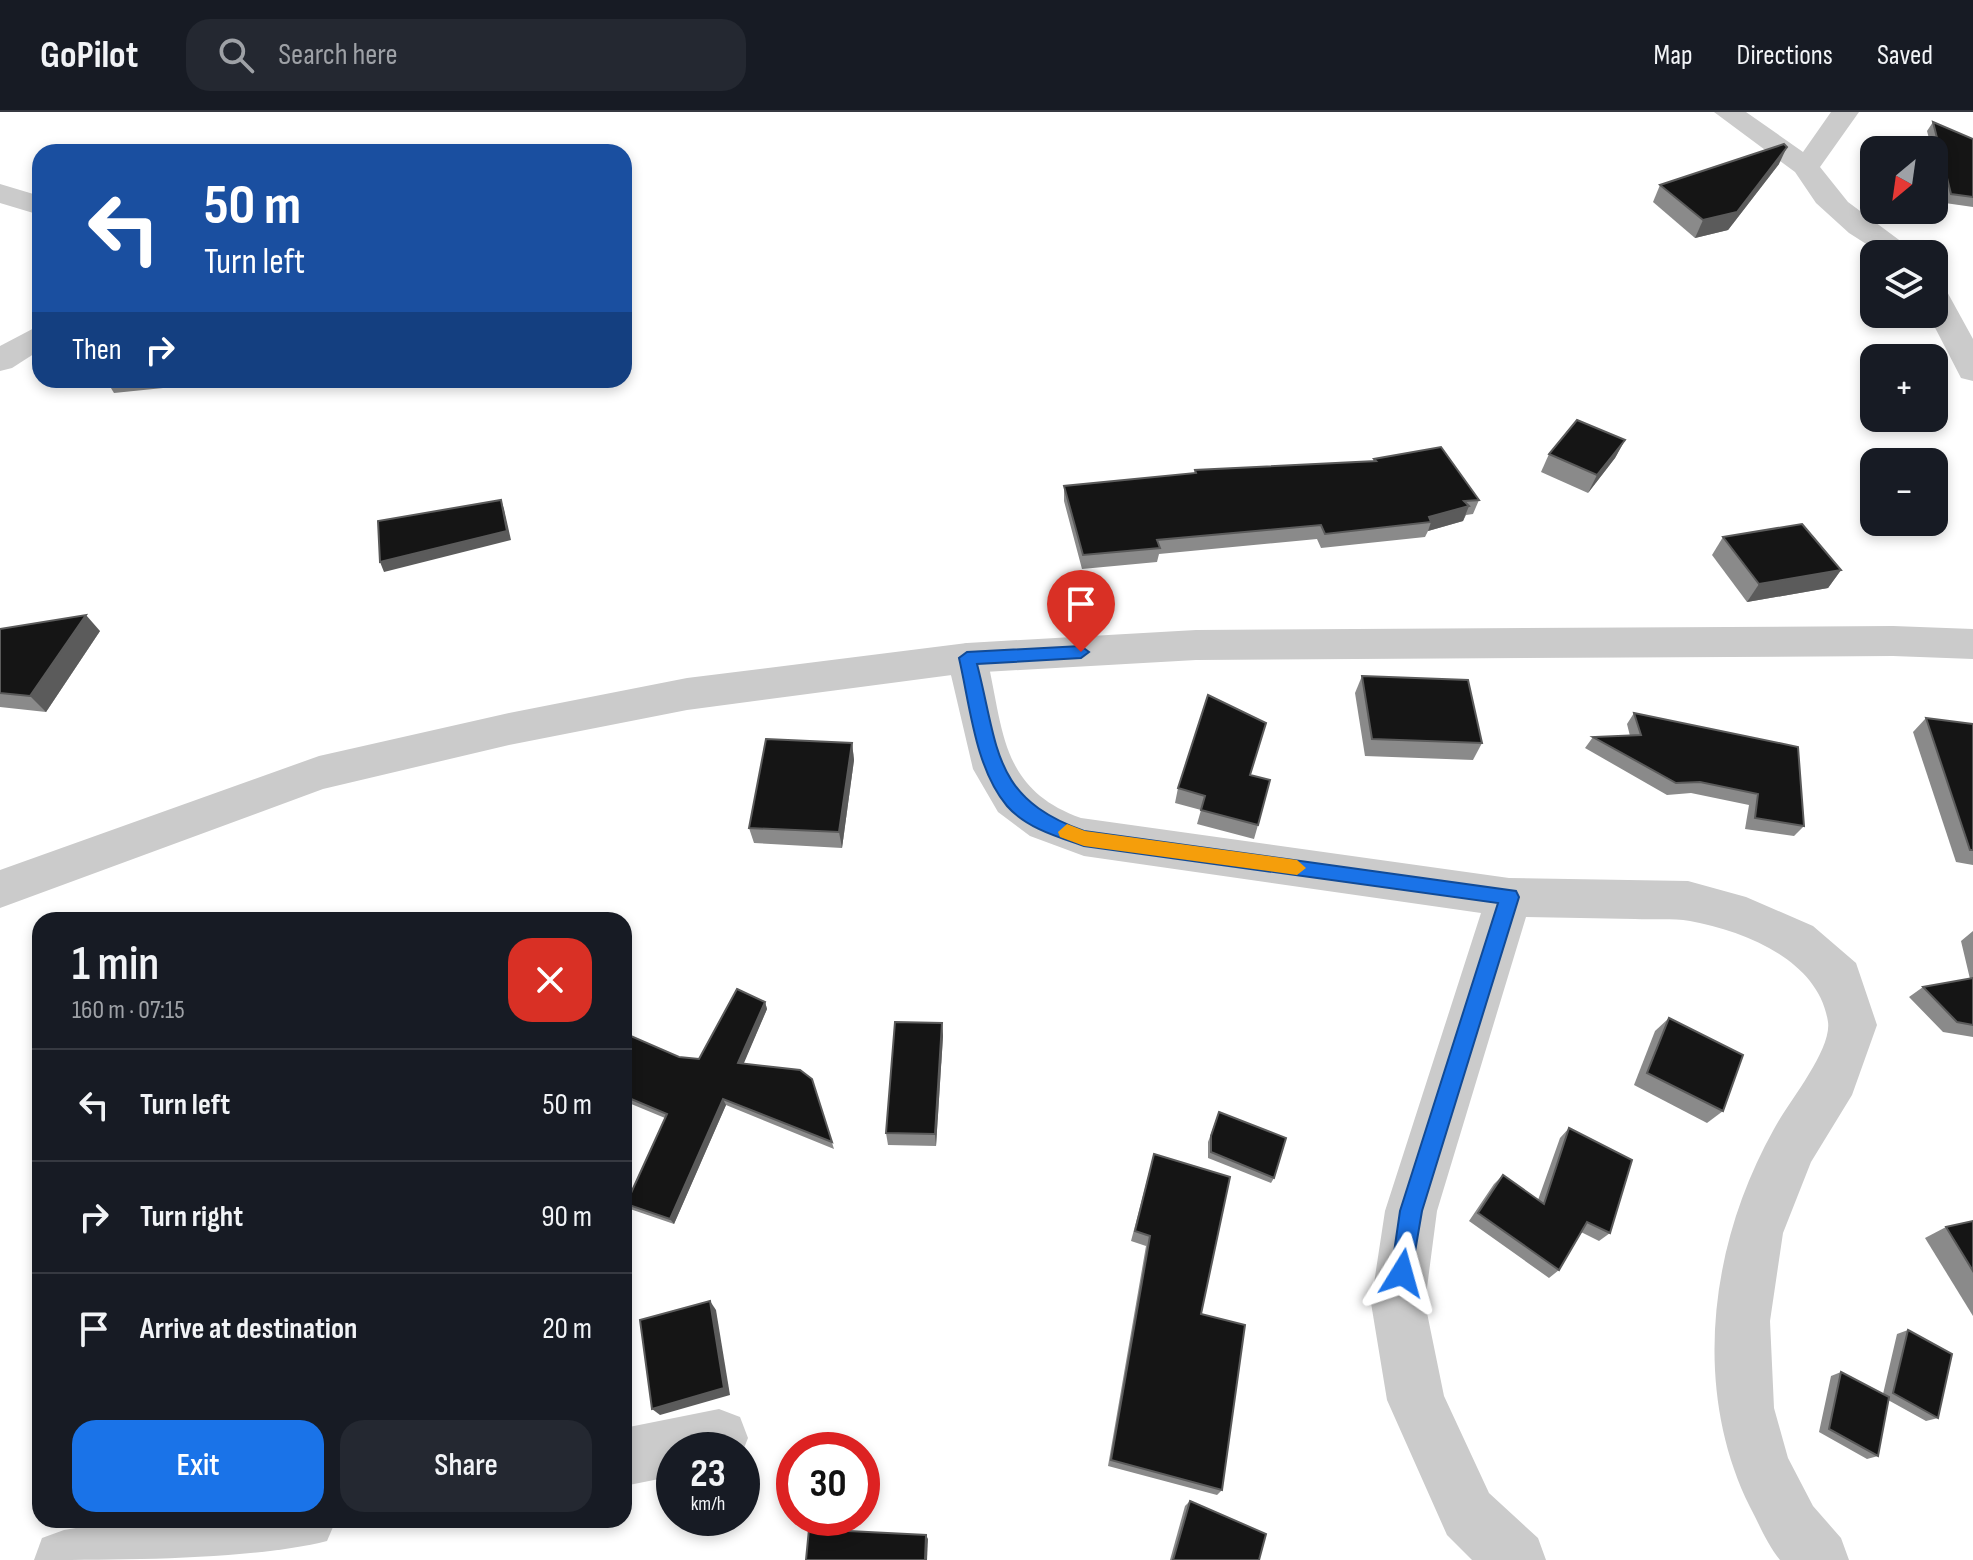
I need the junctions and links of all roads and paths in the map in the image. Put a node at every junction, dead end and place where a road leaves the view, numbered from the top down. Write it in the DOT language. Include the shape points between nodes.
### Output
graph roads {
  1 [pos="1728,112"];
  2 [pos="1845,112"];
  3 [pos="1806,167"];
  4 [pos="0,193"];
  5 [pos="32,203"];
  6 [pos="1882,240"];
  7 [pos="1948,326"];
  8 [pos="32,340"];
  9 [pos="0,361"];
  10 [pos="1973,371"];
  11 [pos="1973,644"];
  12 [pos="967,658"];
  13 [pos="0,889"];
  14 [pos="1509,897"];
  15 [pos="656,1451"];
  16 [pos="632,1455"];
  17 [pos="279,1536"];
  18 [pos="64,1560"];
  19 [pos="1516,1560"];
  20 [pos="1819,1560"];
  1 -- 3 [label="street"];
  2 -- 3 [label="street"];
  3 -- 6 [label="street" via="1824,198"];
  4 -- 5 [label="street"];
  7 -- 10 [label="street"];
  8 -- 9 [label="street"];
  11 -- 12 [label="street" via="1196,645"];
  12 -- 13 [label="street" via="687,694 319,773"];
  12 -- 14 [label="street" via="995,771 1014,801 1046,824 1084,838"];
  14 -- 19 [label="street" via="1411,1211 1398,1303 1416,1400 1468,1514"];
  14 -- 20 [label="street" via="1688,901 1746,917 1797,940 1839,978 1853,1025 1834,1079 1791,1147 1756,1233 1742,1321 1745,1408 1762,1468 1792,1527"];
  15 -- 16 [label="street"];
  17 -- 18 [label="street"];
}
